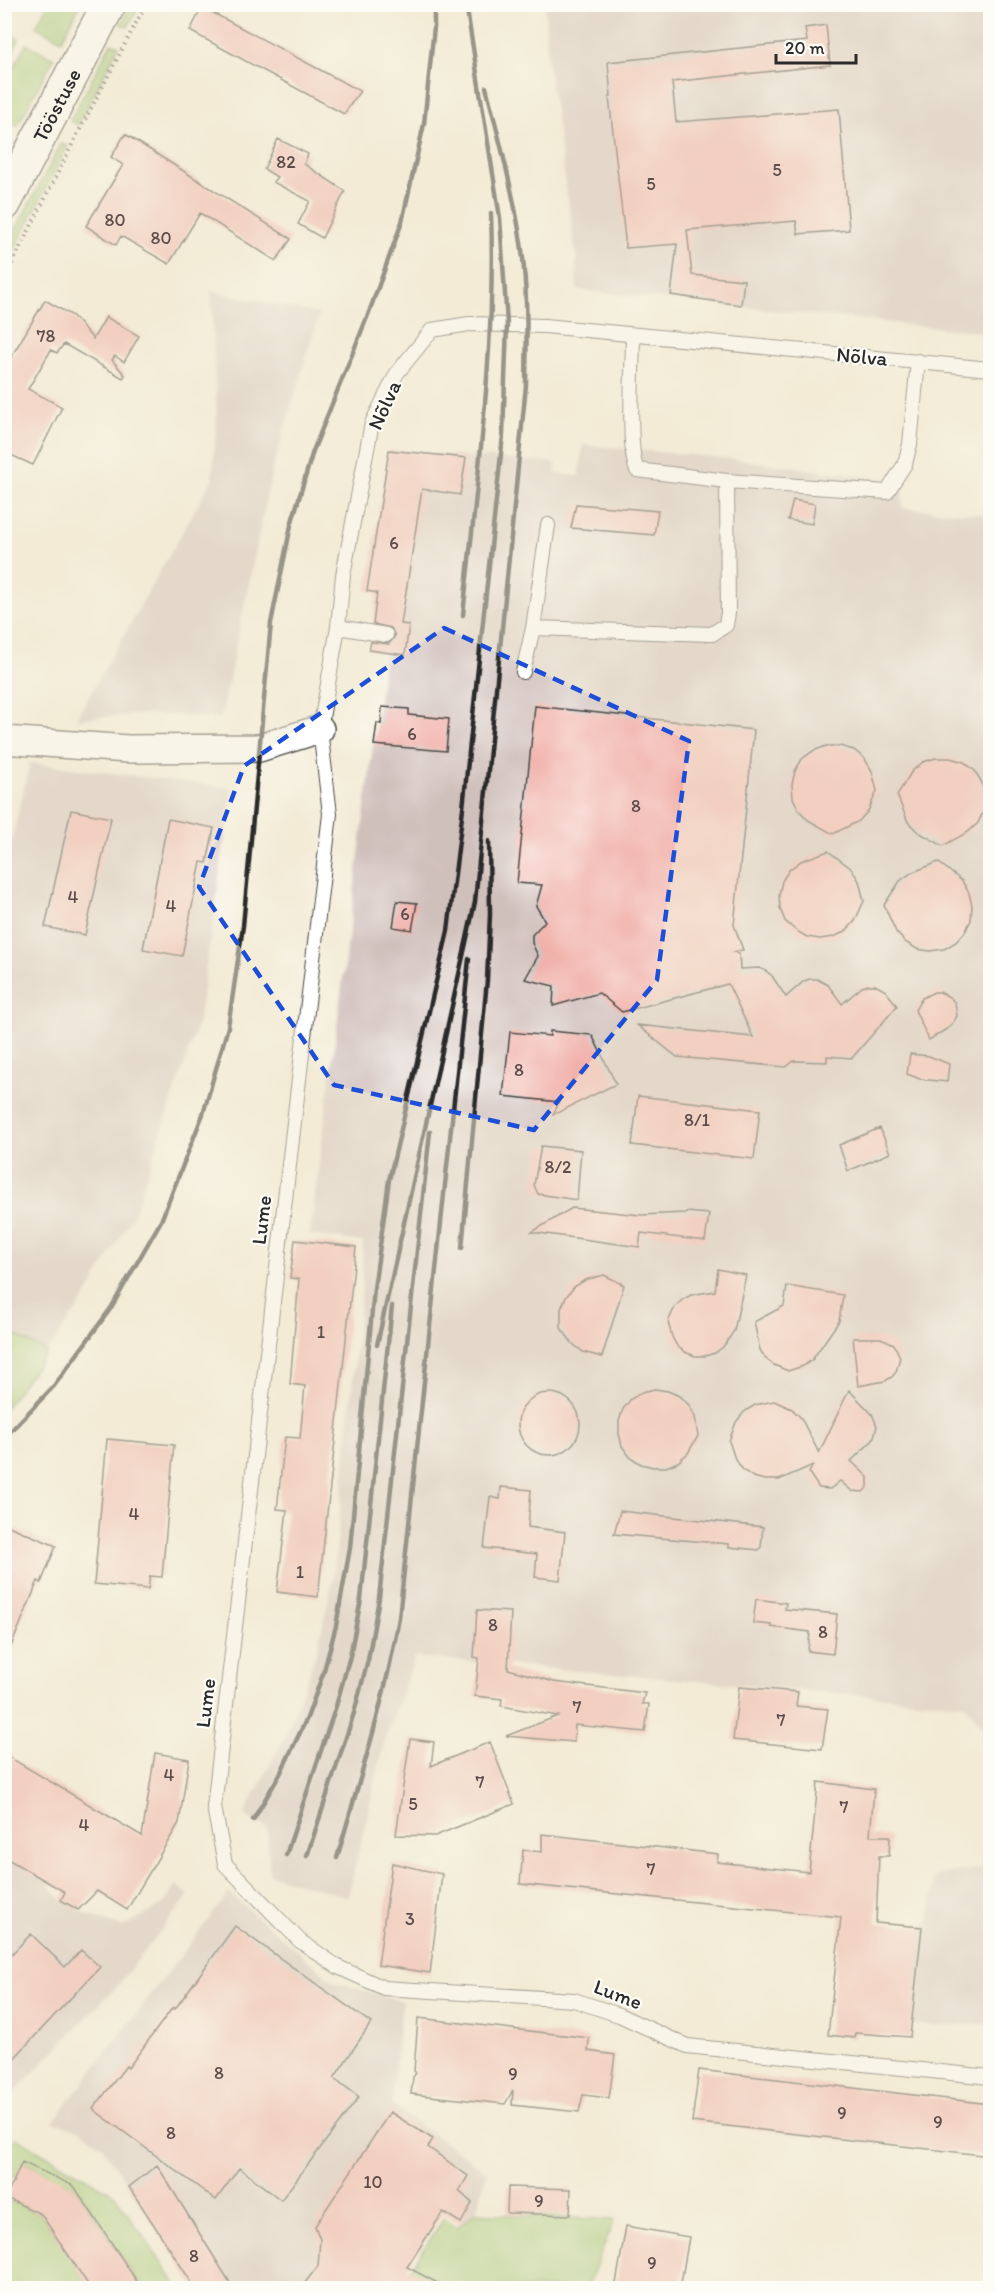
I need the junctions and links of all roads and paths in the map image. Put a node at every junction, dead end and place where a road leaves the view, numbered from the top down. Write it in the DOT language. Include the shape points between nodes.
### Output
graph roads {
  1 [pos="109,4"];
  2 [pos="146,4"];
  3 [pos="4,204"];
  4 [pos="4,280"];
  5 [pos="633,335"];
  6 [pos="918,361"];
  7 [pos="990,369"];
  8 [pos="727,481"];
  9 [pos="548,525"];
  10 [pos="338,627"];
  11 [pos="533,628"];
  12 [pos="387,635"];
  13 [pos="523,672"];
  14 [pos="320,729"];
  15 [pos="4,740"];
  16 [pos="990,2078"];
  17 [pos="4,2186"];
  18 [pos="10,2187"];
  1 -- 3 [label="street, Tööstuse"];
  2 -- 4 [label="path"];
  5 -- 6 [label="lane, Nõlva"];
  5 -- 8 [label="lane" via="632,440 637,470"];
  5 -- 10 [label="lane, Nõlva" via="507,324 469,324 432,330 397,373 372,423 343,575"];
  6 -- 7 [label="lane, Nõlva"];
  6 -- 8 [label="lane" via="910,444 905,464 887,492"];
  8 -- 11 [label="lane" via="726,625 712,634"];
  9 -- 11 [label="lane"];
  10 -- 12 [label="lane"];
  10 -- 14 [label="lane, Nõlva"];
  11 -- 13 [label="lane"];
  14 -- 15 [label="street" via="259,748 128,749"];
  14 -- 16 [label="lane, Lume" via="330,814 214,1807 225,1864 300,1941 338,1967 384,1988 574,2000 619,2015 687,2046"];
  17 -- 18 [label="path"];
}
